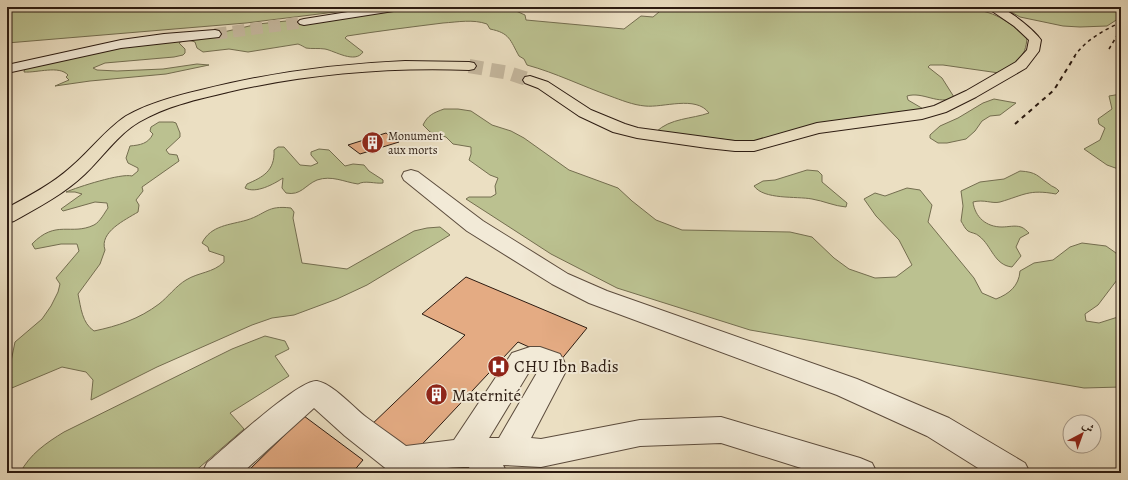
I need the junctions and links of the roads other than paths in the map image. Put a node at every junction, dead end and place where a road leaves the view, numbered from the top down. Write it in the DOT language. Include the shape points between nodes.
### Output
graph roads {
  1 [pos="400,7"];
  2 [pos="991,7"];
  3 [pos="304,22"];
  4 [pos="216,34"];
  5 [pos="469,66"];
  6 [pos="7,70"];
  7 [pos="530,80"];
  8 [pos="411,176"];
  9 [pos="10,215"];
  10 [pos="485,458"];
  11 [pos="219,473"];
  12 [pos="860,473"];
  13 [pos="1013,473"];
  1 -- 3 [label="street"];
  2 -- 7 [label="main road" via="1018,24 1035,40 1033,51 1021,65 940,109 922,114 828,125 745,147 637,133 619,128 585,113 543,85"];
  4 -- 6 [label="street" via="121,44"];
  5 -- 9 [label="main road" via="393,65 287,76 186,98 151,110 126,123 72,176 43,197"];
  8 -- 13 [label="street" via="475,226 566,282 598,297 847,387 938,427"];
  10 -- 11 [label="street" via="401,461 316,392 297,404"];
  10 -- 12 [label="street" via="541,453 640,433 721,430"];
}
